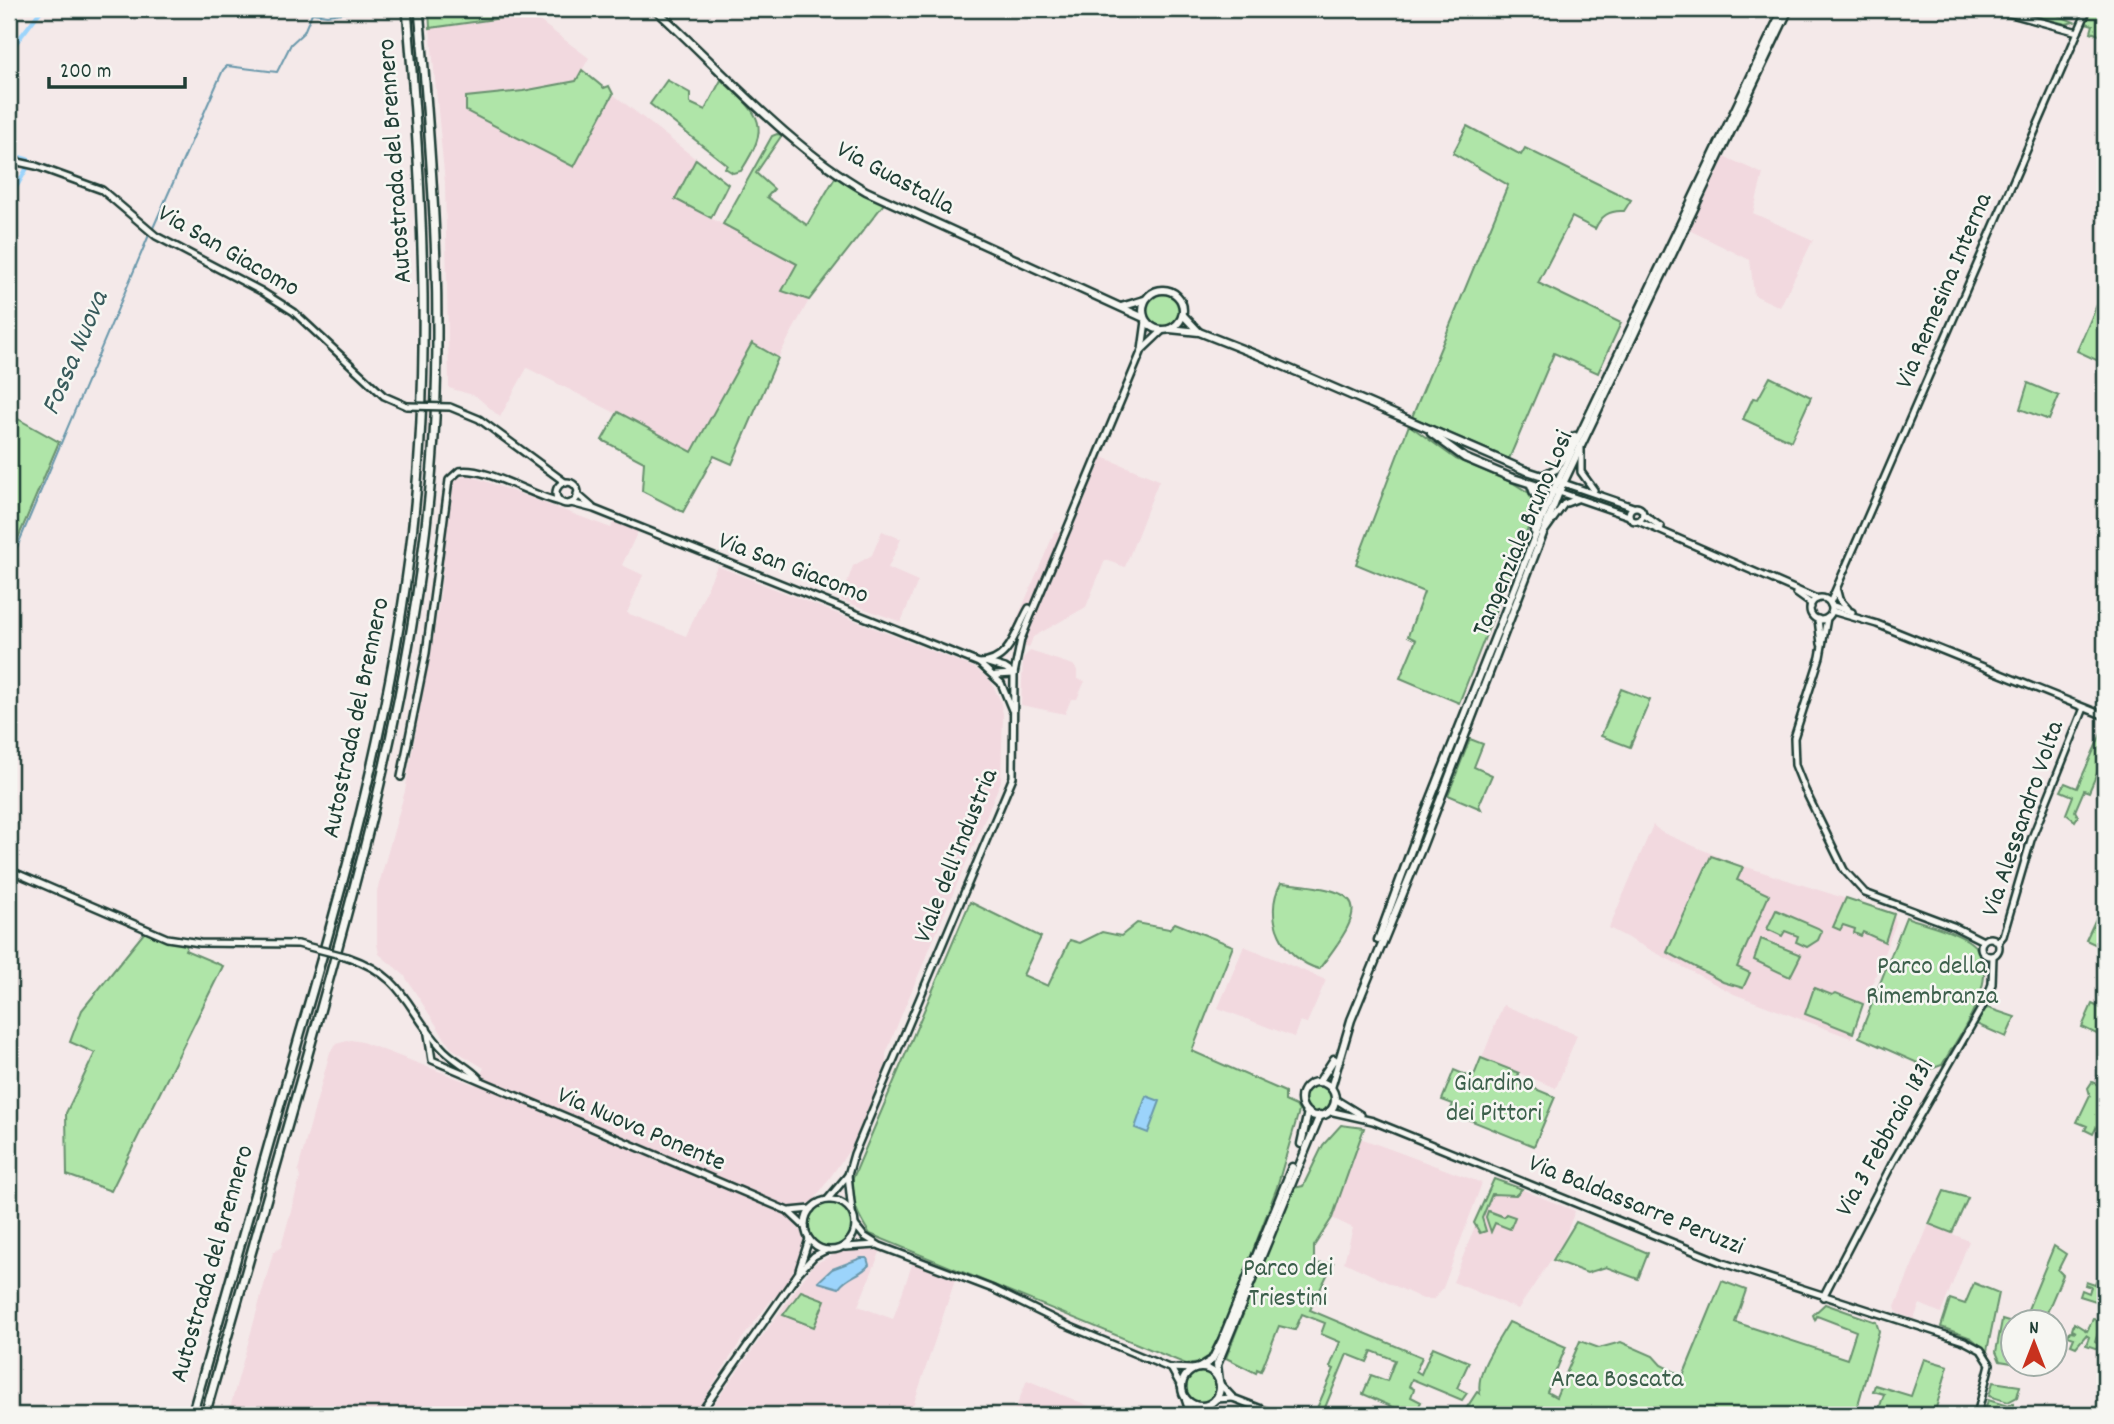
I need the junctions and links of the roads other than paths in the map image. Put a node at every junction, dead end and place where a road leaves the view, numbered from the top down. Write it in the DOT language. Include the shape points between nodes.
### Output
graph roads {
  1 [pos="407,9"];
  2 [pos="419,9"];
  3 [pos="655,9"];
  4 [pos="1783,9"];
  5 [pos="1789,9"];
  6 [pos="1993,9"];
  7 [pos="2088,9"];
  8 [pos="2078,32"];
  9 [pos="9,160"];
  10 [pos="1146,299"];
  11 [pos="1119,307"];
  12 [pos="1182,315"];
  13 [pos="1145,319"];
  14 [pos="1166,330"];
  15 [pos="1199,332"];
  16 [pos="1142,350"];
  17 [pos="1413,422"];
  18 [pos="1586,422"];
  19 [pos="1581,445"];
  20 [pos="1470,446"];
  21 [pos="1465,458"];
  22 [pos="1511,464"];
  23 [pos="556,475"];
  24 [pos="1506,475"];
  25 [pos="1539,476"];
  26 [pos="1561,482"];
  27 [pos="566,483"];
  28 [pos="1531,485"];
  29 [pos="557,489"];
  30 [pos="1556,492"];
  31 [pos="1597,492"];
  32 [pos="578,494"];
  33 [pos="538,497"];
  34 [pos="1583,499"];
  35 [pos="560,502"];
  36 [pos="571,503"];
  37 [pos="1633,507"];
  38 [pos="594,509"];
  39 [pos="1643,514"];
  40 [pos="1629,516"];
  41 [pos="1638,521"];
  42 [pos="1542,534"];
  43 [pos="1672,534"];
  44 [pos="1533,540"];
  45 [pos="1785,585"];
  46 [pos="1837,588"];
  47 [pos="1036,596"];
  48 [pos="1817,599"];
  49 [pos="1829,604"];
  50 [pos="1811,607"];
  51 [pos="1851,611"];
  52 [pos="1827,618"];
  53 [pos="1818,619"];
  54 [pos="1877,624"];
  55 [pos="1821,648"];
  56 [pos="979,663"];
  57 [pos="988,663"];
  58 [pos="993,674"];
  59 [pos="1014,674"];
  60 [pos="2084,708"];
  61 [pos="1015,715"];
  62 [pos="2105,716"];
  63 [pos="401,777"];
  64 [pos="9,870"];
  65 [pos="1983,942"];
  66 [pos="1998,942"];
  67 [pos="1990,956"];
  68 [pos="427,1028"];
  69 [pos="481,1081"];
  70 [pos="1319,1082"];
  71 [pos="1331,1088"];
  72 [pos="1335,1099"];
  73 [pos="1329,1111"];
  74 [pos="1308,1112"];
  75 [pos="1320,1115"];
  76 [pos="1373,1121"];
  77 [pos="848,1175"];
  78 [pos="826,1200"];
  79 [pos="811,1209"];
  80 [pos="788,1211"];
  81 [pos="852,1213"];
  82 [pos="855,1225"];
  83 [pos="805,1227"];
  84 [pos="809,1239"];
  85 [pos="880,1246"];
  86 [pos="842,1247"];
  87 [pos="826,1250"];
  88 [pos="799,1272"];
  89 [pos="1823,1297"];
  90 [pos="1171,1368"];
  91 [pos="1196,1368"];
  92 [pos="1219,1382"];
  93 [pos="1182,1388"];
  94 [pos="1186,1398"];
  95 [pos="1233,1398"];
  96 [pos="1215,1399"];
  97 [pos="1208,1404"];
  98 [pos="192,1415"];
  99 [pos="205,1415"];
  100 [pos="699,1415"];
  101 [pos="1191,1415"];
  102 [pos="1197,1415"];
  103 [pos="1277,1415"];
  104 [pos="1976,1415"];
  1 -- 98 [label="highway, Autostrada del Brennero" via="422,208 425,331 417,493 400,630 353,847"];
  2 -- 99 [label="highway, Autostrada del Brennero" via="435,204 438,331 430,494 412,636 369,837"];
  3 -- 11 [label="main road, Via Guastalla" via="837,174"];
  4 -- 18 [label="main road, Tangenziale Bruno Losi"];
  5 -- 19 [label="main road, Tangenziale Bruno Losi"];
  6 -- 8 [label="street"];
  7 -- 8 [label="street, Via Remesina Interna"];
  8 -- 46 [label="street, Via Remesina Interna"];
  9 -- 23 [label="street, Via San Giacomo, bridge" via="102,190 156,236 294,312 384,397 407,406 450,407 470,413"];
  10 -- 11 [label="main road"];
  10 -- 12 [label="main road" via="1161,290 1174,293 1182,302"];
  10 -- 13 [label="main road" via="1142,308"];
  11 -- 13 [label="main road, Via Guastalla"];
  12 -- 14 [label="main road"];
  12 -- 15 [label="main road"];
  13 -- 14 [label="main road"];
  13 -- 16 [label="street, Viale dell'Industria"];
  14 -- 15 [label="main road"];
  14 -- 16 [label="street, Viale dell'Industria"];
  15 -- 17 [label="main road"];
  16 -- 47 [label="street, Viale dell'Industria"];
  17 -- 20 [label="main road"];
  17 -- 21 [label="main road"];
  18 -- 25 [label="main road" via="1556,470"];
  18 -- 26 [label="main road, Tangenziale Bruno Losi"];
  19 -- 26 [label="main road, Tangenziale Bruno Losi"];
  19 -- 31 [label="street" via="1581,472"];
  20 -- 21 [label="main road"];
  20 -- 22 [label="main road"];
  21 -- 24 [label="main road"];
  22 -- 24 [label="main road"];
  22 -- 25 [label="main road"];
  23 -- 27 [label="street, Via San Giacomo"];
  23 -- 29 [label="street"];
  24 -- 28 [label="main road"];
  25 -- 26 [label="main road"];
  26 -- 30 [label="main road, Tangenziale Bruno Losi"];
  26 -- 31 [label="street"];
  27 -- 29 [label="street"];
  27 -- 32 [label="street" via="574,485"];
  28 -- 30 [label="main road"];
  28 -- 44 [label="main road" via="1537,501"];
  29 -- 33 [label="street" via="551,496"];
  29 -- 35 [label="street"];
  30 -- 34 [label="street"];
  30 -- 42 [label="main road, Tangenziale Bruno Losi"];
  30 -- 44 [label="main road, Tangenziale Bruno Losi"];
  31 -- 37 [label="street"];
  32 -- 36 [label="street"];
  32 -- 38 [label="street, Via San Giacomo"];
  33 -- 35 [label="street"];
  33 -- 63 [label="street" via="472,470 459,471 449,481 427,647"];
  34 -- 40 [label="street"];
  34 -- 42 [label="street" via="1564,504"];
  35 -- 36 [label="street"];
  36 -- 38 [label="street, Via San Giacomo"];
  37 -- 39 [label="street"];
  37 -- 40 [label="street"];
  38 -- 56 [label="street, Via San Giacomo"];
  39 -- 41 [label="street"];
  39 -- 43 [label="street"];
  40 -- 41 [label="street"];
  41 -- 43 [label="street"];
  42 -- 71 [label="main road, Tangenziale Bruno Losi" via="1350,1020"];
  43 -- 45 [label="street"];
  44 -- 70 [label="main road, Tangenziale Bruno Losi" via="1331,1065"];
  45 -- 48 [label="street"];
  45 -- 50 [label="street"];
  46 -- 49 [label="street, Via Remesina Interna"];
  46 -- 51 [label="street" via="1839,600"];
  47 -- 57 [label="street" via="1005,653"];
  47 -- 59 [label="street, Viale dell'Industria"];
  48 -- 49 [label="street"];
  48 -- 50 [label="street"];
  49 -- 51 [label="street"];
  49 -- 52 [label="street, Via Remesina Interna"];
  49 -- 54 [label="street"];
  50 -- 53 [label="street"];
  51 -- 54 [label="street"];
  52 -- 53 [label="street"];
  52 -- 55 [label="street"];
  53 -- 55 [label="street"];
  54 -- 60 [label="street"];
  55 -- 65 [label="street" via="1797,720 1794,756 1805,790 1844,870 1873,899 1953,926"];
  56 -- 57 [label="street, Via San Giacomo"];
  56 -- 58 [label="street, Via San Giacomo"];
  57 -- 59 [label="street, Via San Giacomo"];
  58 -- 59 [label="street"];
  58 -- 61 [label="street, Via San Giacomo"];
  59 -- 61 [label="street, Viale dell'Industria"];
  60 -- 62 [label="street"];
  60 -- 66 [label="street, Via Alessandro Volta" via="2031,840"];
  61 -- 77 [label="street, Viale dell'Industria" via="1014,768 1008,793"];
  64 -- 68 [label="street, Via Nuova Ponente, bridge" via="167,937 200,943 298,944 348,957 377,970 398,987"];
  65 -- 66 [label="street" via="1988,938"];
  65 -- 67 [label="street" via="1983,952"];
  66 -- 67 [label="street" via="1999,948"];
  67 -- 89 [label="street, Via 3 Febbraio 1831" via="1992,984 1986,1000"];
  68 -- 69 [label="street, Via Nuova Ponente" via="440,1047"];
  68 -- 69 [label="street, Via Nuova Ponente" via="432,1060"];
  69 -- 80 [label="street, Via Nuova Ponente"];
  70 -- 71 [label="main road"];
  70 -- 74 [label="main road" via="1307,1086 1302,1094"];
  71 -- 72 [label="main road"];
  72 -- 73 [label="main road"];
  72 -- 76 [label="street, Via Baldassarre Peruzzi"];
  73 -- 75 [label="main road"];
  73 -- 76 [label="street, Via Baldassarre Peruzzi"];
  74 -- 75 [label="main road"];
  74 -- 91 [label="main road" via="1303,1141 1228,1326 1215,1355"];
  75 -- 92 [label="main road" via="1217,1365"];
  76 -- 89 [label="street, Via Baldassarre Peruzzi" via="1723,1263"];
  77 -- 78 [label="street, Viale dell'Industria"];
  77 -- 81 [label="street, Viale dell'Industria"];
  78 -- 79 [label="street"];
  78 -- 81 [label="street" via="841,1203"];
  79 -- 80 [label="street, Via Nuova Ponente"];
  79 -- 83 [label="street"];
  80 -- 83 [label="street, Via Nuova Ponente"];
  81 -- 82 [label="street"];
  82 -- 85 [label="street"];
  82 -- 86 [label="street"];
  83 -- 84 [label="street"];
  84 -- 87 [label="street"];
  84 -- 88 [label="street"];
  85 -- 86 [label="street"];
  85 -- 90 [label="street" via="993,1289"];
  86 -- 87 [label="street"];
  87 -- 88 [label="street"];
  88 -- 100 [label="street"];
  89 -- 104 [label="street, Via Baldassarre Peruzzi" via="1980,1350 1990,1364"];
  90 -- 91 [label="street"];
  90 -- 93 [label="street"];
  91 -- 92 [label="main road" via="1210,1370"];
  91 -- 93 [label="main road" via="1185,1376"];
  92 -- 95 [label="street"];
  92 -- 96 [label="main road"];
  93 -- 94 [label="main road"];
  94 -- 97 [label="main road" via="1197,1405"];
  94 -- 101 [label="main road"];
  95 -- 96 [label="street"];
  95 -- 103 [label="street"];
  96 -- 97 [label="main road"];
  97 -- 102 [label="main road"];
}
